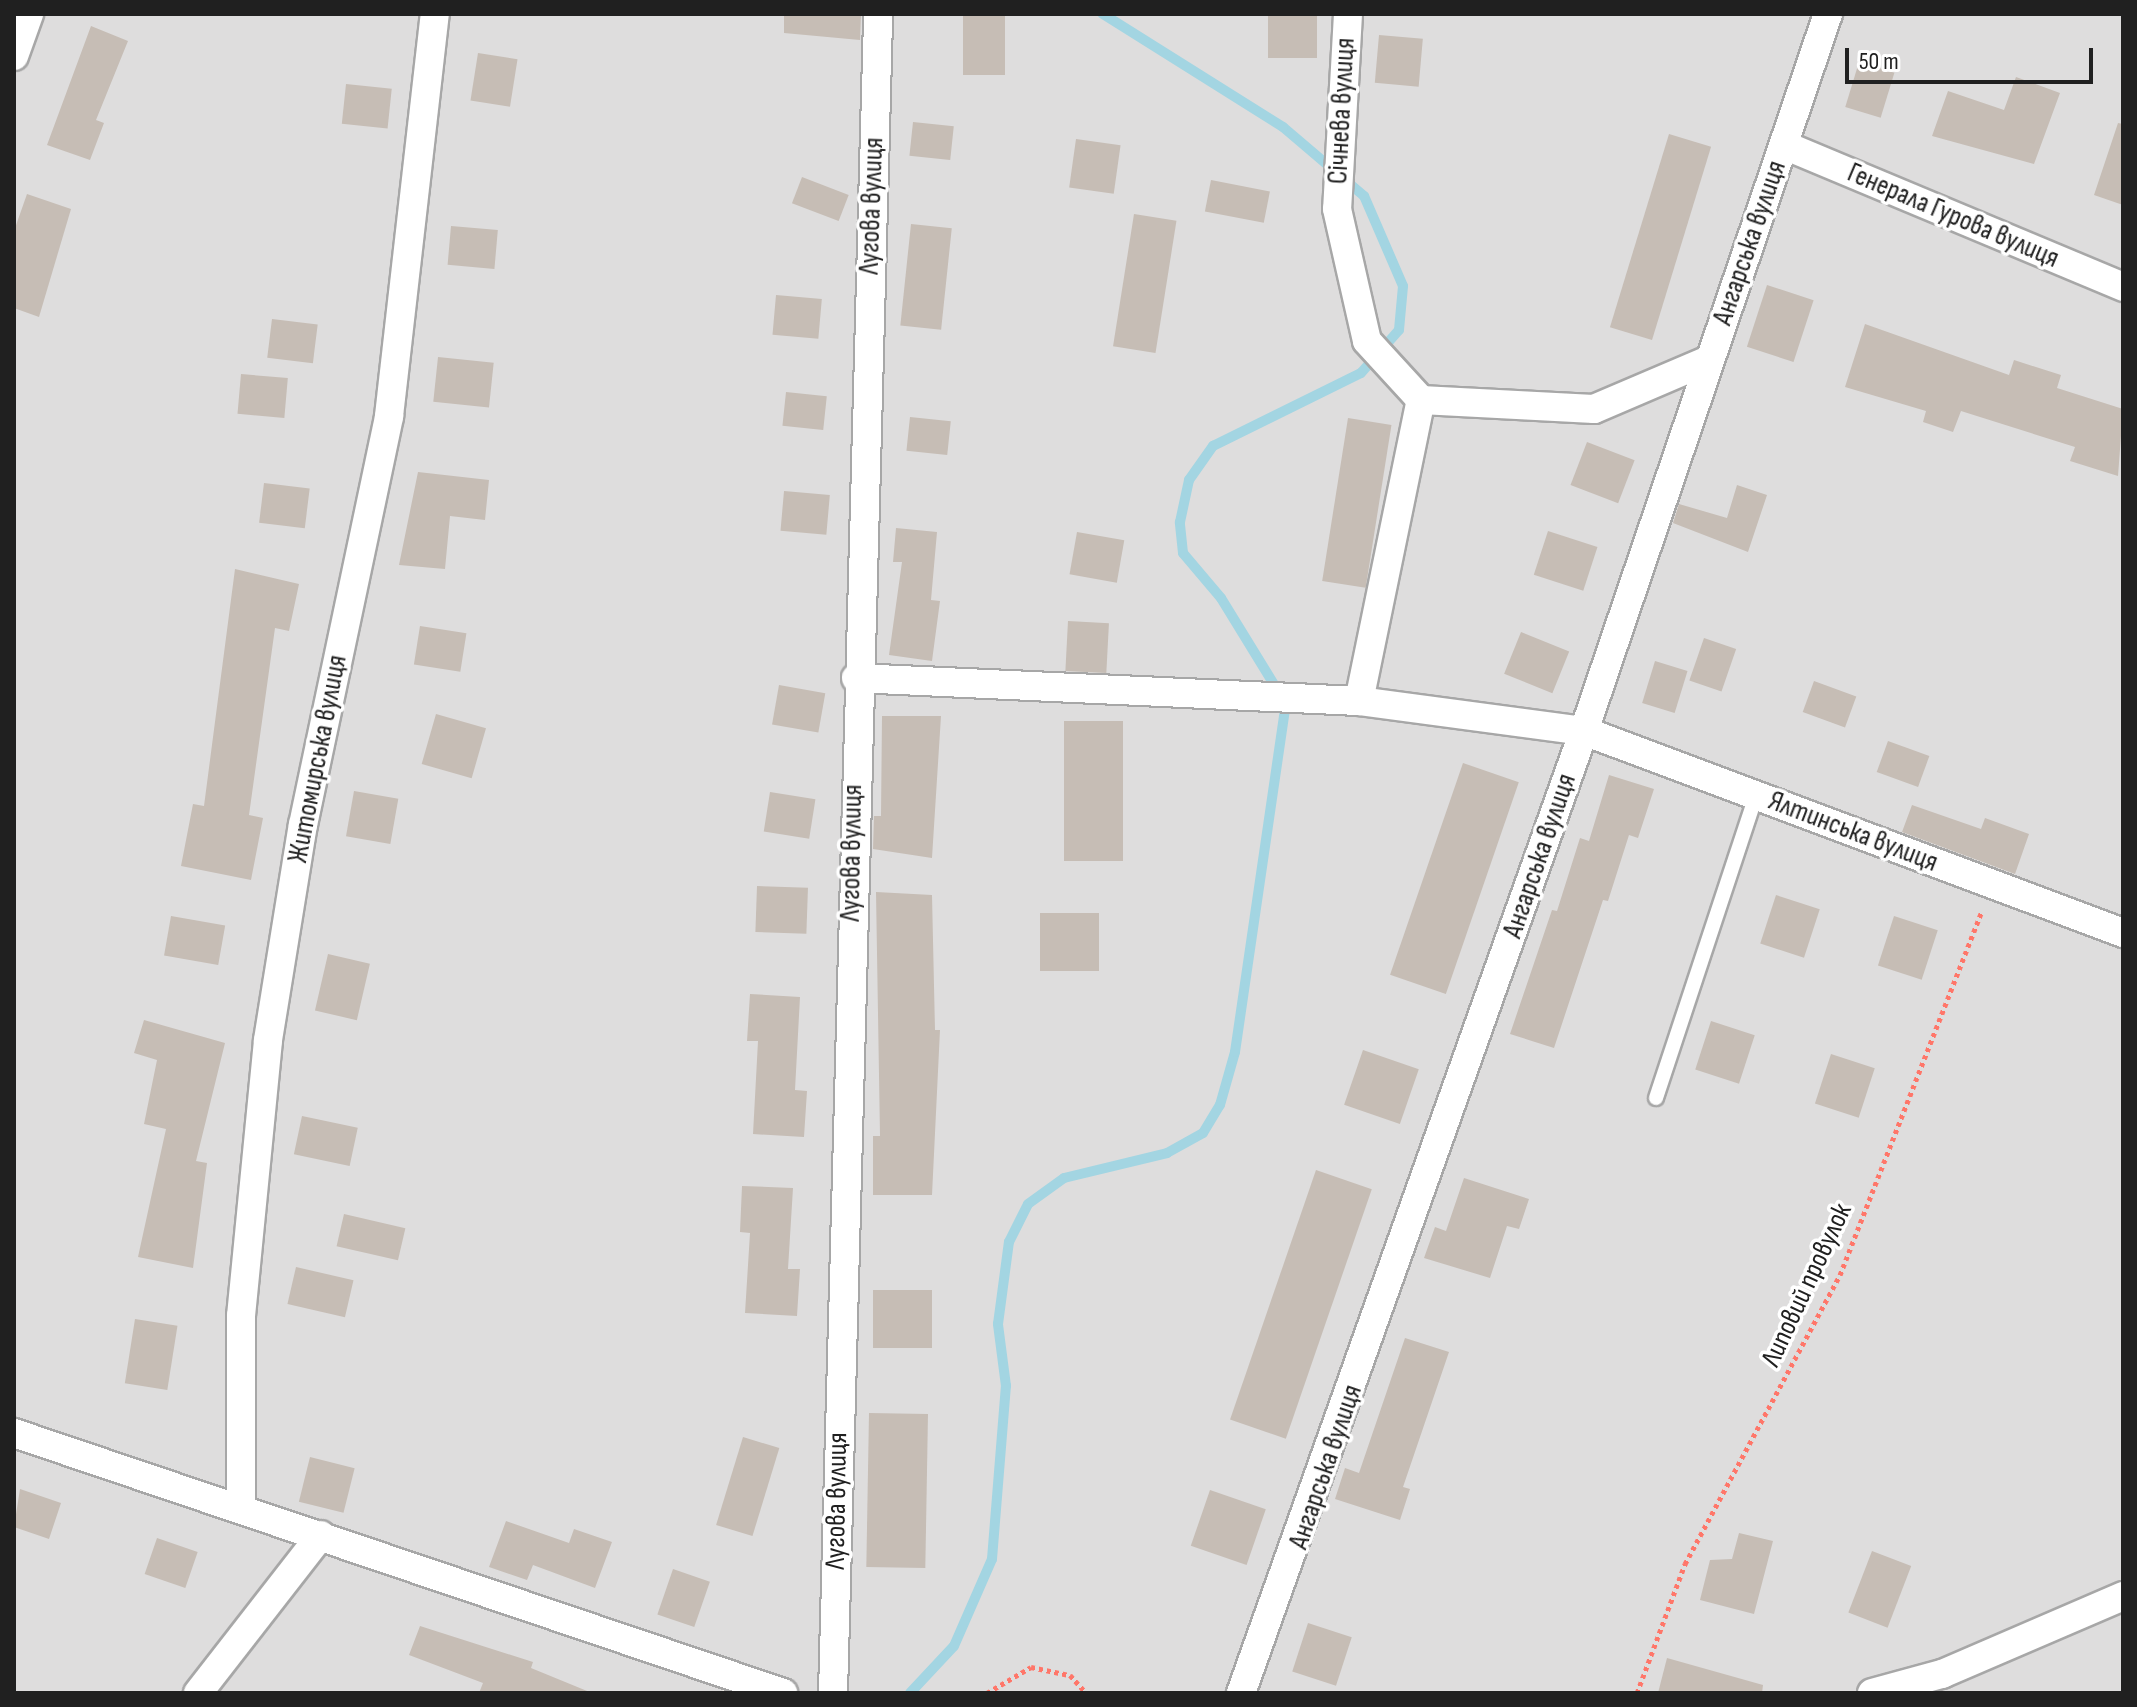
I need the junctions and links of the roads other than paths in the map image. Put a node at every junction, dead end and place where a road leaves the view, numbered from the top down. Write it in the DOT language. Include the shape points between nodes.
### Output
graph roads {
  1 [pos="29,14"];
  2 [pos="435,14"];
  3 [pos="878,14"];
  4 [pos="1348,14"];
  5 [pos="1828,14"];
  6 [pos="14,56"];
  7 [pos="1784,145"];
  8 [pos="2123,287"];
  9 [pos="1709,360"];
  10 [pos="1421,400"];
  11 [pos="856,678"];
  12 [pos="1359,701"];
  13 [pos="1584,731"];
  14 [pos="1756,795"];
  15 [pos="2123,933"];
  16 [pos="1656,1098"];
  17 [pos="14,1433"];
  18 [pos="241,1508"];
  19 [pos="321,1535"];
  20 [pos="2123,1596"];
  21 [pos="198,1693"];
  22 [pos="783,1693"];
  23 [pos="833,1693"];
  24 [pos="1241,1693"];
  25 [pos="1872,1693"];
  1 -- 6 [label="street"];
  2 -- 18 [label="street, Житомирська вулиця" via="389,416 303,825 268,1040 241,1316"];
  3 -- 11 [label="street, Лугова вулиця"];
  4 -- 10 [label="street, Січнева вулиця" via="1337,209 1367,341"];
  5 -- 7 [label="street, Ангарська вулиця"];
  7 -- 8 [label="street, Генерала Гурова вулиця"];
  7 -- 9 [label="street, Ангарська вулиця"];
  9 -- 10 [label="street" via="1594,409"];
  9 -- 13 [label="street, Ангарська вулиця"];
  10 -- 12 [label="street"];
  11 -- 12 [label="street, Ялтинська вулиця"];
  11 -- 23 [label="street, Лугова вулиця"];
  12 -- 13 [label="street, Ялтинська вулиця"];
  13 -- 14 [label="street, Ялтинська вулиця"];
  13 -- 24 [label="street, Ангарська вулиця"];
  14 -- 15 [label="street, Ялтинська вулиця"];
  14 -- 16 [label="lane"];
  17 -- 18 [label="street"];
  18 -- 19 [label="street"];
  19 -- 21 [label="street"];
  19 -- 22 [label="street"];
  20 -- 25 [label="street" via="1942,1674"];
}
